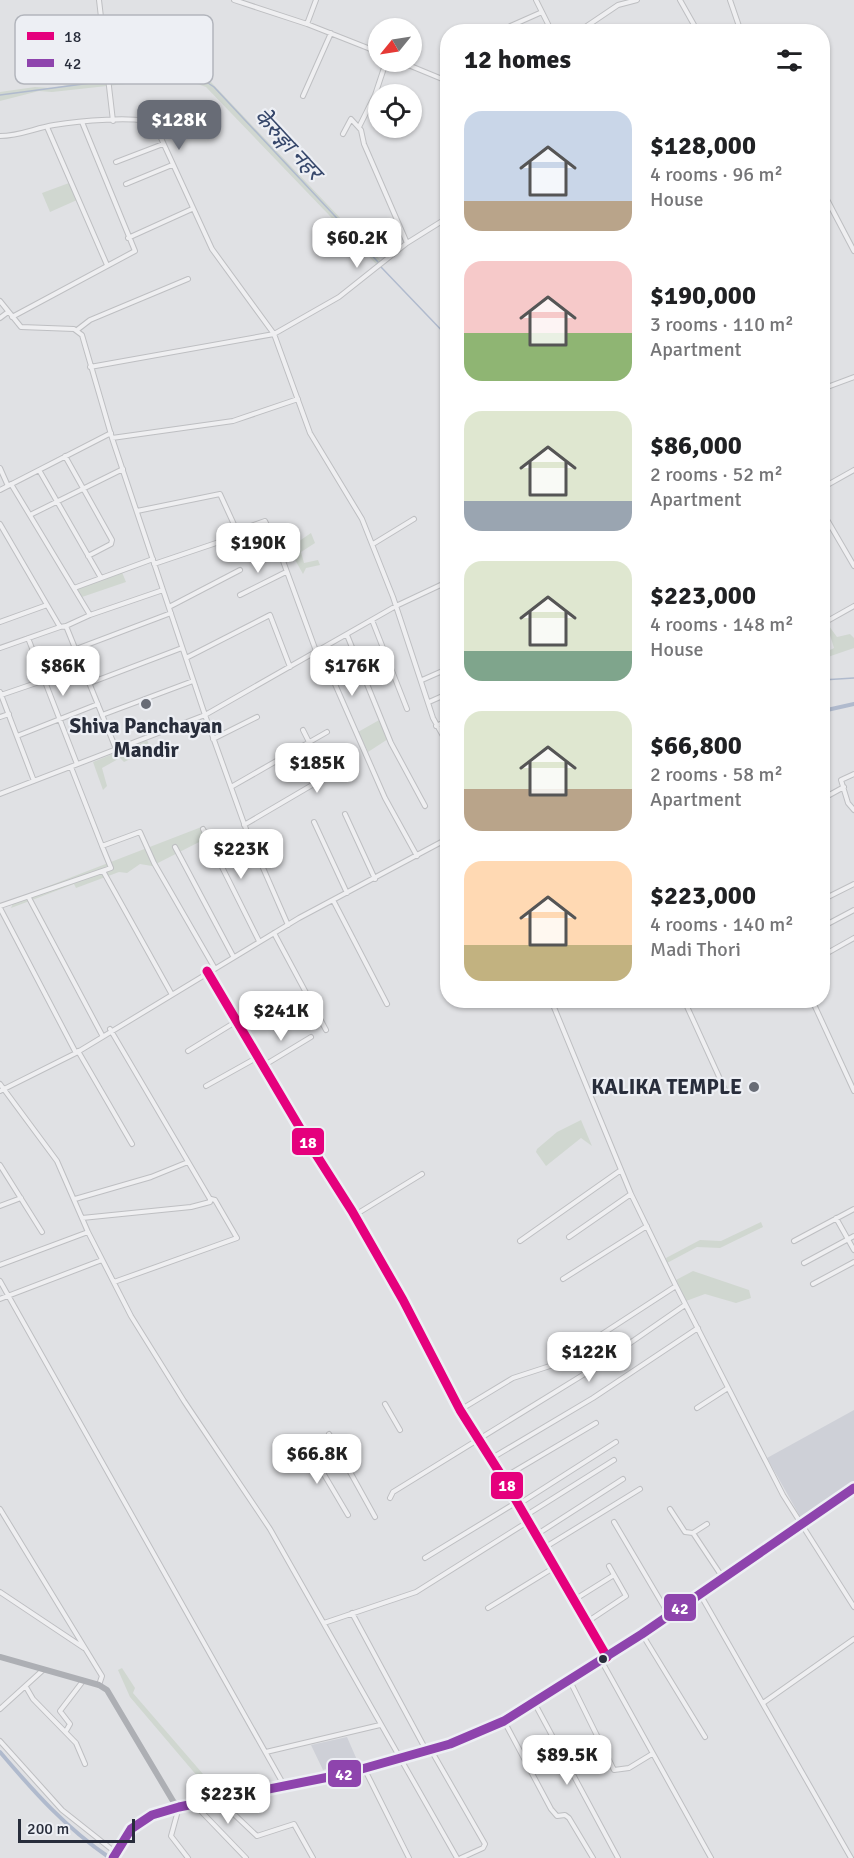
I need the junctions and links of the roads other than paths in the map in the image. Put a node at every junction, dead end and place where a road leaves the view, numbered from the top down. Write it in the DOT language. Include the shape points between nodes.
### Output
graph roads {
  1 [pos="99,0"];
  2 [pos="234,0"];
  3 [pos="316,0"];
  4 [pos="536,0"];
  5 [pos="637,0"];
  6 [pos="680,0"];
  7 [pos="730,0"];
  8 [pos="542,12"];
  9 [pos="101,15"];
  10 [pos="307,24"];
  11 [pos="515,24"];
  12 [pos="548,24"];
  13 [pos="590,24"];
  14 [pos="694,24"];
  15 [pos="738,24"];
  16 [pos="332,33"];
  17 [pos="368,48"];
  18 [pos="422,71"];
  19 [pos="383,72"];
  20 [pos="440,78"];
  21 [pos="109,84"];
  22 [pos="303,96"];
  23 [pos="113,121"];
  24 [pos="82,122"];
  25 [pos="47,127"];
  26 [pos="359,128"];
  27 [pos="343,134"];
  28 [pos="0,136"];
  29 [pos="164,144"];
  30 [pos="116,162"];
  31 [pos="172,165"];
  32 [pos="126,184"];
  33 [pos="830,203"];
  34 [pos="192,210"];
  35 [pos="440,222"];
  36 [pos="128,238"];
  37 [pos="852,240"];
  38 [pos="408,243"];
  39 [pos="854,251"];
  40 [pos="107,265"];
  41 [pos="188,279"];
  42 [pos="0,301"];
  43 [pos="8,312"];
  44 [pos="12,317"];
  45 [pos="0,318"];
  46 [pos="77,330"];
  47 [pos="274,334"];
  48 [pos="90,367"];
  49 [pos="854,379"];
  50 [pos="830,386"];
  51 [pos="298,399"];
  52 [pos="112,436"];
  53 [pos="65,456"];
  54 [pos="0,468"];
  55 [pos="123,469"];
  56 [pos="39,470"];
  57 [pos="854,470"];
  58 [pos="830,484"];
  59 [pos="9,485"];
  60 [pos="84,489"];
  61 [pos="0,490"];
  62 [pos="56,502"];
  63 [pos="137,511"];
  64 [pos="30,515"];
  65 [pos="414,519"];
  66 [pos="0,524"];
  67 [pos="830,526"];
  68 [pos="228,539"];
  69 [pos="373,544"];
  70 [pos="88,556"];
  71 [pos="154,562"];
  72 [pos="854,566"];
  73 [pos="240,570"];
  74 [pos="286,572"];
  75 [pos="101,578"];
  76 [pos="440,585"];
  77 [pos="74,588"];
  78 [pos="163,590"];
  79 [pos="240,595"];
  80 [pos="47,605"];
  81 [pos="396,606"];
  82 [pos="854,606"];
  83 [pos="169,607"];
  84 [pos="171,613"];
  85 [pos="90,615"];
  86 [pos="372,620"];
  87 [pos="830,620"];
  88 [pos="0,622"];
  89 [pos="66,626"];
  90 [pos="60,627"];
  91 [pos="347,634"];
  92 [pos="28,638"];
  93 [pos="0,648"];
  94 [pos="182,648"];
  95 [pos="76,649"];
  96 [pos="318,650"];
  97 [pos="186,658"];
  98 [pos="83,667"];
  99 [pos="290,667"];
  100 [pos="440,672"];
  101 [pos="422,680"];
  102 [pos="44,681"];
  103 [pos="194,681"];
  104 [pos="90,683"];
  105 [pos="1,694"];
  106 [pos="440,697"];
  107 [pos="429,702"];
  108 [pos="98,705"];
  109 [pos="407,709"];
  110 [pos="9,714"];
  111 [pos="102,715"];
  112 [pos="205,715"];
  113 [pos="0,717"];
  114 [pos="257,717"];
  115 [pos="60,720"];
  116 [pos="440,724"];
  117 [pos="436,726"];
  118 [pos="303,730"];
  119 [pos="327,732"];
  120 [pos="440,733"];
  121 [pos="17,736"];
  122 [pos="213,739"];
  123 [pos="309,742"];
  124 [pos="338,747"];
  125 [pos="116,749"];
  126 [pos="317,763"];
  127 [pos="77,764"];
  128 [pos="71,767"];
  129 [pos="854,774"];
  130 [pos="326,777"];
  131 [pos="34,781"];
  132 [pos="231,787"];
  133 [pos="844,787"];
  134 [pos="0,793"];
  135 [pos="830,795"];
  136 [pos="425,806"];
  137 [pos="854,810"];
  138 [pos="345,814"];
  139 [pos="314,822"];
  140 [pos="244,825"];
  141 [pos="202,829"];
  142 [pos="440,843"];
  143 [pos="102,846"];
  144 [pos="175,847"];
  145 [pos="417,856"];
  146 [pos="103,871"];
  147 [pos="375,879"];
  148 [pos="854,884"];
  149 [pos="347,893"];
  150 [pos="830,896"];
  151 [pos="29,897"];
  152 [pos="333,900"];
  153 [pos="0,907"];
  154 [pos="854,910"];
  155 [pos="830,923"];
  156 [pos="288,925"];
  157 [pos="274,933"];
  158 [pos="854,938"];
  159 [pos="259,941"];
  160 [pos="830,952"];
  161 [pos="233,957"];
  162 [pos="214,967"];
  163 [pos="207,971"];
  164 [pos="171,993"];
  165 [pos="387,1004"];
  166 [pos="554,1008"];
  167 [pos="688,1008"];
  168 [pos="816,1008"];
  169 [pos="237,1021"];
  170 [pos="110,1029"];
  171 [pos="326,1030"];
  172 [pos="102,1035"];
  173 [pos="311,1037"];
  174 [pos="188,1051"];
  175 [pos="77,1052"];
  176 [pos="258,1057"];
  177 [pos="263,1066"];
  178 [pos="0,1084"];
  179 [pos="206,1086"];
  180 [pos="1,1090"];
  181 [pos="854,1090"];
  182 [pos="726,1092"];
  183 [pos="132,1144"];
  184 [pos="188,1162"];
  185 [pos="0,1164"];
  186 [pos="621,1170"];
  187 [pos="422,1174"];
  188 [pos="631,1194"];
  189 [pos="21,1198"];
  190 [pos="75,1199"];
  191 [pos="210,1199"];
  192 [pos="0,1206"];
  193 [pos="854,1209"];
  194 [pos="355,1215"];
  195 [pos="82,1218"];
  196 [pos="836,1218"];
  197 [pos="646,1226"];
  198 [pos="42,1232"];
  199 [pos="88,1232"];
  200 [pos="854,1236"];
  201 [pos="569,1237"];
  202 [pos="848,1239"];
  203 [pos="520,1241"];
  204 [pos="794,1241"];
  205 [pos="854,1250"];
  206 [pos="102,1260"];
  207 [pos="854,1262"];
  208 [pos="804,1263"];
  209 [pos="0,1265"];
  210 [pos="563,1280"];
  211 [pos="0,1281"];
  212 [pos="114,1282"];
  213 [pos="813,1284"];
  214 [pos="676,1286"];
  215 [pos="9,1296"];
  216 [pos="0,1299"];
  217 [pos="685,1305"];
  218 [pos="698,1328"];
  219 [pos="728,1388"];
  220 [pos="385,1404"];
  221 [pos="697,1408"];
  222 [pos="460,1410"];
  223 [pos="596,1423"];
  224 [pos="400,1430"];
  225 [pos="329,1434"];
  226 [pos="478,1438"];
  227 [pos="616,1442"];
  228 [pos="306,1444"];
  229 [pos="492,1458"];
  230 [pos="614,1460"];
  231 [pos="503,1478"];
  232 [pos="623,1479"];
  233 [pos="854,1488"];
  234 [pos="640,1489"];
  235 [pos="390,1498"];
  236 [pos="518,1503"];
  237 [pos="0,1509"];
  238 [pos="670,1509"];
  239 [pos="348,1515"];
  240 [pos="525,1516"];
  241 [pos="375,1517"];
  242 [pos="528,1521"];
  243 [pos="614,1522"];
  244 [pos="707,1524"];
  245 [pos="801,1524"];
  246 [pos="693,1533"];
  247 [pos="536,1535"];
  248 [pos="544,1548"];
  249 [pos="425,1558"];
  250 [pos="609,1566"];
  251 [pos="555,1567"];
  252 [pos="614,1575"];
  253 [pos="723,1578"];
  254 [pos="0,1592"];
  255 [pos="699,1593"];
  256 [pos="574,1600"];
  257 [pos="854,1607"];
  258 [pos="488,1608"];
  259 [pos="352,1613"];
  260 [pos="669,1616"];
  261 [pos="587,1622"];
  262 [pos="324,1623"];
  263 [pos="642,1634"];
  264 [pos="854,1640"];
  265 [pos="86,1649"];
  266 [pos="0,1657"];
  267 [pos="604,1659"];
  268 [pos="44,1669"];
  269 [pos="570,1680"];
  270 [pos="83,1681"];
  271 [pos="99,1685"];
  272 [pos="26,1687"];
  273 [pos="534,1703"];
  274 [pos="763,1704"];
  275 [pos="0,1709"];
  276 [pos="504,1721"];
  277 [pos="380,1725"];
  278 [pos="66,1731"];
  279 [pos="705,1737"];
  280 [pos="0,1741"];
  281 [pos="428,1750"];
  282 [pos="266,1752"];
  283 [pos="652,1754"];
  284 [pos="399,1758"];
  285 [pos="85,1764"];
  286 [pos="364,1768"];
  287 [pos="285,1787"];
  288 [pos="219,1800"];
  289 [pos="195,1805"];
  290 [pos="179,1807"];
  291 [pos="114,1855"];
  292 [pos="851,1855"];
  293 [pos="188,1858"];
  294 [pos="246,1858"];
  295 [pos="313,1858"];
  296 [pos="409,1858"];
  297 [pos="459,1858"];
  298 [pos="593,1858"];
  299 [pos="618,1858"];
  300 [pos="711,1858"];
  1 -- 9 [label="street"];
  2 -- 10 [label="street"];
  3 -- 10 [label="street"];
  4 -- 8 [label="street"];
  5 -- 13 [label="street" via="618,5"];
  6 -- 14 [label="street"];
  7 -- 15 [label="street"];
  8 -- 11 [label="street"];
  8 -- 12 [label="street"];
  10 -- 16 [label="street"];
  16 -- 17 [label="street"];
  16 -- 22 [label="street"];
  18 -- 20 [label="street"];
  19 -- 26 [label="street"];
  21 -- 23 [label="street"];
  23 -- 24 [label="street"];
  23 -- 29 [label="street" via="149,121"];
  24 -- 25 [label="street"];
  24 -- 36 [label="street"];
  25 -- 28 [label="street" via="19,136"];
  25 -- 40 [label="street"];
  26 -- 27 [label="street" via="351,119"];
  26 -- 38 [label="street"];
  29 -- 30 [label="street"];
  29 -- 31 [label="street"];
  31 -- 32 [label="street"];
  31 -- 34 [label="street"];
  33 -- 37 [label="street"];
  34 -- 36 [label="street"];
  34 -- 47 [label="street" via="212,249"];
  35 -- 38 [label="street"];
  36 -- 40 [label="street" via="135,250"];
  37 -- 39 [label="street"];
  38 -- 47 [label="street" via="339,297"];
  40 -- 44 [label="street"];
  41 -- 46 [label="street" via="90,320"];
  42 -- 43 [label="street"];
  43 -- 44 [label="street"];
  43 -- 45 [label="street"];
  44 -- 46 [label="street" via="25,328"];
  46 -- 48 [label="street" via="82,335"];
  47 -- 48 [label="street"];
  47 -- 51 [label="street"];
  48 -- 52 [label="street"];
  49 -- 50 [label="street"];
  51 -- 52 [label="street" via="233,421"];
  51 -- 69 [label="street" via="310,432 354,504"];
  52 -- 53 [label="street"];
  52 -- 55 [label="street"];
  53 -- 56 [label="street"];
  53 -- 60 [label="street"];
  54 -- 59 [label="street"];
  55 -- 60 [label="street"];
  55 -- 63 [label="street"];
  56 -- 59 [label="street"];
  56 -- 62 [label="street"];
  57 -- 58 [label="street"];
  59 -- 61 [label="street"];
  59 -- 64 [label="street"];
  60 -- 62 [label="street"];
  60 -- 70 [label="street" via="112,540"];
  62 -- 64 [label="street"];
  62 -- 70 [label="street"];
  63 -- 71 [label="street"];
  63 -- 74 [label="street" via="220,494 237,531 262,521 267,524"];
  64 -- 77 [label="street"];
  65 -- 69 [label="street"];
  66 -- 80 [label="street"];
  67 -- 72 [label="street"];
  68 -- 71 [label="street"];
  69 -- 81 [label="street"];
  70 -- 75 [label="street"];
  71 -- 75 [label="street"];
  71 -- 78 [label="street"];
  73 -- 83 [label="street"];
  74 -- 79 [label="street"];
  74 -- 96 [label="street"];
  75 -- 77 [label="street"];
  76 -- 81 [label="street"];
  77 -- 85 [label="street"];
  78 -- 83 [label="street"];
  78 -- 85 [label="street"];
  80 -- 88 [label="street"];
  80 -- 90 [label="street"];
  81 -- 86 [label="street"];
  81 -- 101 [label="street"];
  82 -- 87 [label="street"];
  83 -- 84 [label="street"];
  84 -- 94 [label="street"];
  84 -- 95 [label="street"];
  85 -- 89 [label="street"];
  86 -- 91 [label="street"];
  86 -- 109 [label="street"];
  89 -- 90 [label="street"];
  89 -- 95 [label="street"];
  90 -- 92 [label="street"];
  91 -- 96 [label="street"];
  91 -- 136 [label="street" via="391,743"];
  92 -- 93 [label="street"];
  92 -- 102 [label="street"];
  94 -- 97 [label="street"];
  94 -- 104 [label="street"];
  95 -- 98 [label="street"];
  96 -- 99 [label="street"];
  96 -- 145 [label="street" via="385,798"];
  97 -- 99 [label="street" via="270,615"];
  97 -- 103 [label="street"];
  98 -- 102 [label="street"];
  98 -- 104 [label="street"];
  99 -- 112 [label="street"];
  100 -- 101 [label="street"];
  101 -- 107 [label="street"];
  102 -- 105 [label="street"];
  102 -- 115 [label="street"];
  103 -- 111 [label="street"];
  103 -- 112 [label="street"];
  104 -- 108 [label="street"];
  105 -- 110 [label="street"];
  106 -- 107 [label="street"];
  107 -- 117 [label="street"];
  108 -- 111 [label="street"];
  108 -- 115 [label="street"];
  110 -- 113 [label="street"];
  110 -- 121 [label="street"];
  111 -- 125 [label="street"];
  112 -- 122 [label="street"];
  112 -- 125 [label="street"];
  114 -- 122 [label="street"];
  115 -- 121 [label="street"];
  115 -- 127 [label="street"];
  116 -- 117 [label="street"];
  117 -- 120 [label="street"];
  118 -- 123 [label="street"];
  119 -- 123 [label="street"];
  121 -- 131 [label="street"];
  122 -- 132 [label="street"];
  123 -- 132 [label="street"];
  124 -- 130 [label="street" via="348,764"];
  125 -- 127 [label="street"];
  126 -- 130 [label="street"];
  127 -- 128 [label="street"];
  128 -- 131 [label="street"];
  128 -- 143 [label="street"];
  129 -- 133 [label="street" via="841,780"];
  130 -- 140 [label="street"];
  131 -- 134 [label="street"];
  132 -- 140 [label="street"];
  133 -- 135 [label="street"];
  133 -- 137 [label="street"];
  138 -- 147 [label="street"];
  139 -- 149 [label="street"];
  140 -- 156 [label="street"];
  141 -- 159 [label="street"];
  142 -- 145 [label="street"];
  143 -- 146 [label="street" via="111,868"];
  143 -- 162 [label="street" via="140,831"];
  144 -- 161 [label="street"];
  145 -- 147 [label="street"];
  146 -- 151 [label="street"];
  146 -- 164 [label="street"];
  147 -- 149 [label="street"];
  148 -- 150 [label="street"];
  149 -- 152 [label="street"];
  151 -- 153 [label="street"];
  151 -- 172 [label="street"];
  152 -- 156 [label="street"];
  152 -- 165 [label="street"];
  153 -- 175 [label="street"];
  154 -- 155 [label="street"];
  156 -- 157 [label="street"];
  157 -- 159 [label="street"];
  157 -- 171 [label="street"];
  158 -- 160 [label="street"];
  159 -- 161 [label="street"];
  161 -- 162 [label="street"];
  162 -- 163 [label="street"];
  163 -- 164 [label="street"];
  163 -- 169 [label="street"];
  164 -- 170 [label="street"];
  166 -- 186 [label="street"];
  167 -- 182 [label="street"];
  168 -- 181 [label="street"];
  169 -- 174 [label="street"];
  169 -- 176 [label="street"];
  170 -- 172 [label="street"];
  170 -- 184 [label="street"];
  172 -- 175 [label="street"];
  173 -- 177 [label="street"];
  175 -- 180 [label="street"];
  175 -- 183 [label="street"];
  176 -- 177 [label="street"];
  176 -- 179 [label="street"];
  177 -- 194 [label="street"];
  178 -- 180 [label="street"];
  180 -- 190 [label="street" via="57,1161"];
  184 -- 190 [label="street"];
  184 -- 191 [label="street"];
  185 -- 189 [label="street"];
  186 -- 188 [label="street"];
  186 -- 203 [label="street"];
  187 -- 194 [label="street"];
  188 -- 197 [label="street"];
  188 -- 201 [label="street"];
  189 -- 192 [label="street"];
  189 -- 198 [label="street"];
  190 -- 195 [label="street"];
  191 -- 195 [label="street" via="191,1207"];
  191 -- 212 [label="street" via="215,1200 237,1238"];
  193 -- 196 [label="street"];
  194 -- 222 [label="street"];
  195 -- 199 [label="street"];
  196 -- 202 [label="street"];
  196 -- 204 [label="street"];
  197 -- 210 [label="street"];
  197 -- 214 [label="street"];
  199 -- 206 [label="street"];
  199 -- 209 [label="street"];
  200 -- 202 [label="street"];
  202 -- 205 [label="street"];
  202 -- 208 [label="street"];
  206 -- 212 [label="street"];
  206 -- 215 [label="street"];
  207 -- 213 [label="street"];
  211 -- 215 [label="street"];
  212 -- 262 [label="street" via="131,1316 270,1529"];
  214 -- 217 [label="street"];
  214 -- 222 [label="street" via="556,1364 513,1378"];
  215 -- 216 [label="street"];
  215 -- 282 [label="street"];
  217 -- 218 [label="street"];
  217 -- 226 [label="street" via="591,1370"];
  218 -- 219 [label="street"];
  218 -- 229 [label="street" via="593,1398"];
  219 -- 221 [label="street"];
  219 -- 245 [label="street"];
  220 -- 224 [label="street"];
  222 -- 226 [label="street"];
  223 -- 231 [label="street"];
  225 -- 241 [label="street"];
  226 -- 229 [label="street"];
  226 -- 235 [label="street" via="392,1492"];
  227 -- 236 [label="street"];
  228 -- 239 [label="street"];
  229 -- 231 [label="street"];
  230 -- 240 [label="street"];
  231 -- 236 [label="street"];
  232 -- 247 [label="street"];
  233 -- 245 [label="main road"];
  234 -- 248 [label="street"];
  236 -- 240 [label="street"];
  236 -- 249 [label="street"];
  237 -- 265 [label="street"];
  238 -- 246 [label="street" via="685,1532"];
  240 -- 242 [label="street"];
  242 -- 247 [label="street"];
  242 -- 259 [label="street" via="416,1592"];
  243 -- 260 [label="street"];
  244 -- 246 [label="street"];
  245 -- 253 [label="main road"];
  245 -- 257 [label="street"];
  246 -- 253 [label="street"];
  247 -- 248 [label="street"];
  248 -- 251 [label="street"];
  250 -- 252 [label="street"];
  251 -- 256 [label="street"];
  251 -- 258 [label="street"];
  252 -- 256 [label="street"];
  252 -- 261 [label="street" via="626,1596"];
  253 -- 255 [label="main road"];
  254 -- 265 [label="street"];
  255 -- 260 [label="main road"];
  255 -- 274 [label="street"];
  256 -- 261 [label="street"];
  259 -- 262 [label="street"];
  259 -- 281 [label="street"];
  260 -- 263 [label="main road"];
  261 -- 267 [label="street"];
  262 -- 277 [label="street"];
  263 -- 267 [label="main road"];
  263 -- 279 [label="street"];
  264 -- 274 [label="street"];
  265 -- 271 [label="street" via="102,1676"];
  266 -- 268 [label="main road"];
  267 -- 269 [label="main road"];
  267 -- 283 [label="street"];
  268 -- 270 [label="main road"];
  268 -- 272 [label="street"];
  269 -- 273 [label="main road"];
  269 -- 283 [label="street" via="614,1770 627,1769"];
  270 -- 271 [label="main road"];
  270 -- 278 [label="street" via="60,1711 70,1724"];
  271 -- 290 [label="main road" via="117,1704"];
  272 -- 275 [label="street"];
  272 -- 278 [label="street"];
  273 -- 276 [label="main road"];
  273 -- 299 [label="street"];
  274 -- 292 [label="street"];
  276 -- 281 [label="main road"];
  276 -- 298 [label="street" via="551,1809 557,1816 569,1818"];
  277 -- 282 [label="street"];
  277 -- 284 [label="street"];
  278 -- 285 [label="street"];
  280 -- 291 [label="street" via="55,1804"];
  281 -- 284 [label="main road"];
  281 -- 297 [label="street" via="485,1844"];
  282 -- 287 [label="street"];
  283 -- 300 [label="street"];
  284 -- 286 [label="main road"];
  284 -- 297 [label="street"];
  286 -- 287 [label="main road"];
  286 -- 296 [label="street"];
  287 -- 288 [label="main road"];
  288 -- 289 [label="main road"];
  288 -- 295 [label="street" via="257,1836 294,1824"];
  289 -- 290 [label="main road"];
  289 -- 294 [label="street"];
  290 -- 291 [label="street" via="144,1819 131,1829"];
  290 -- 293 [label="street" via="171,1836"];
}
